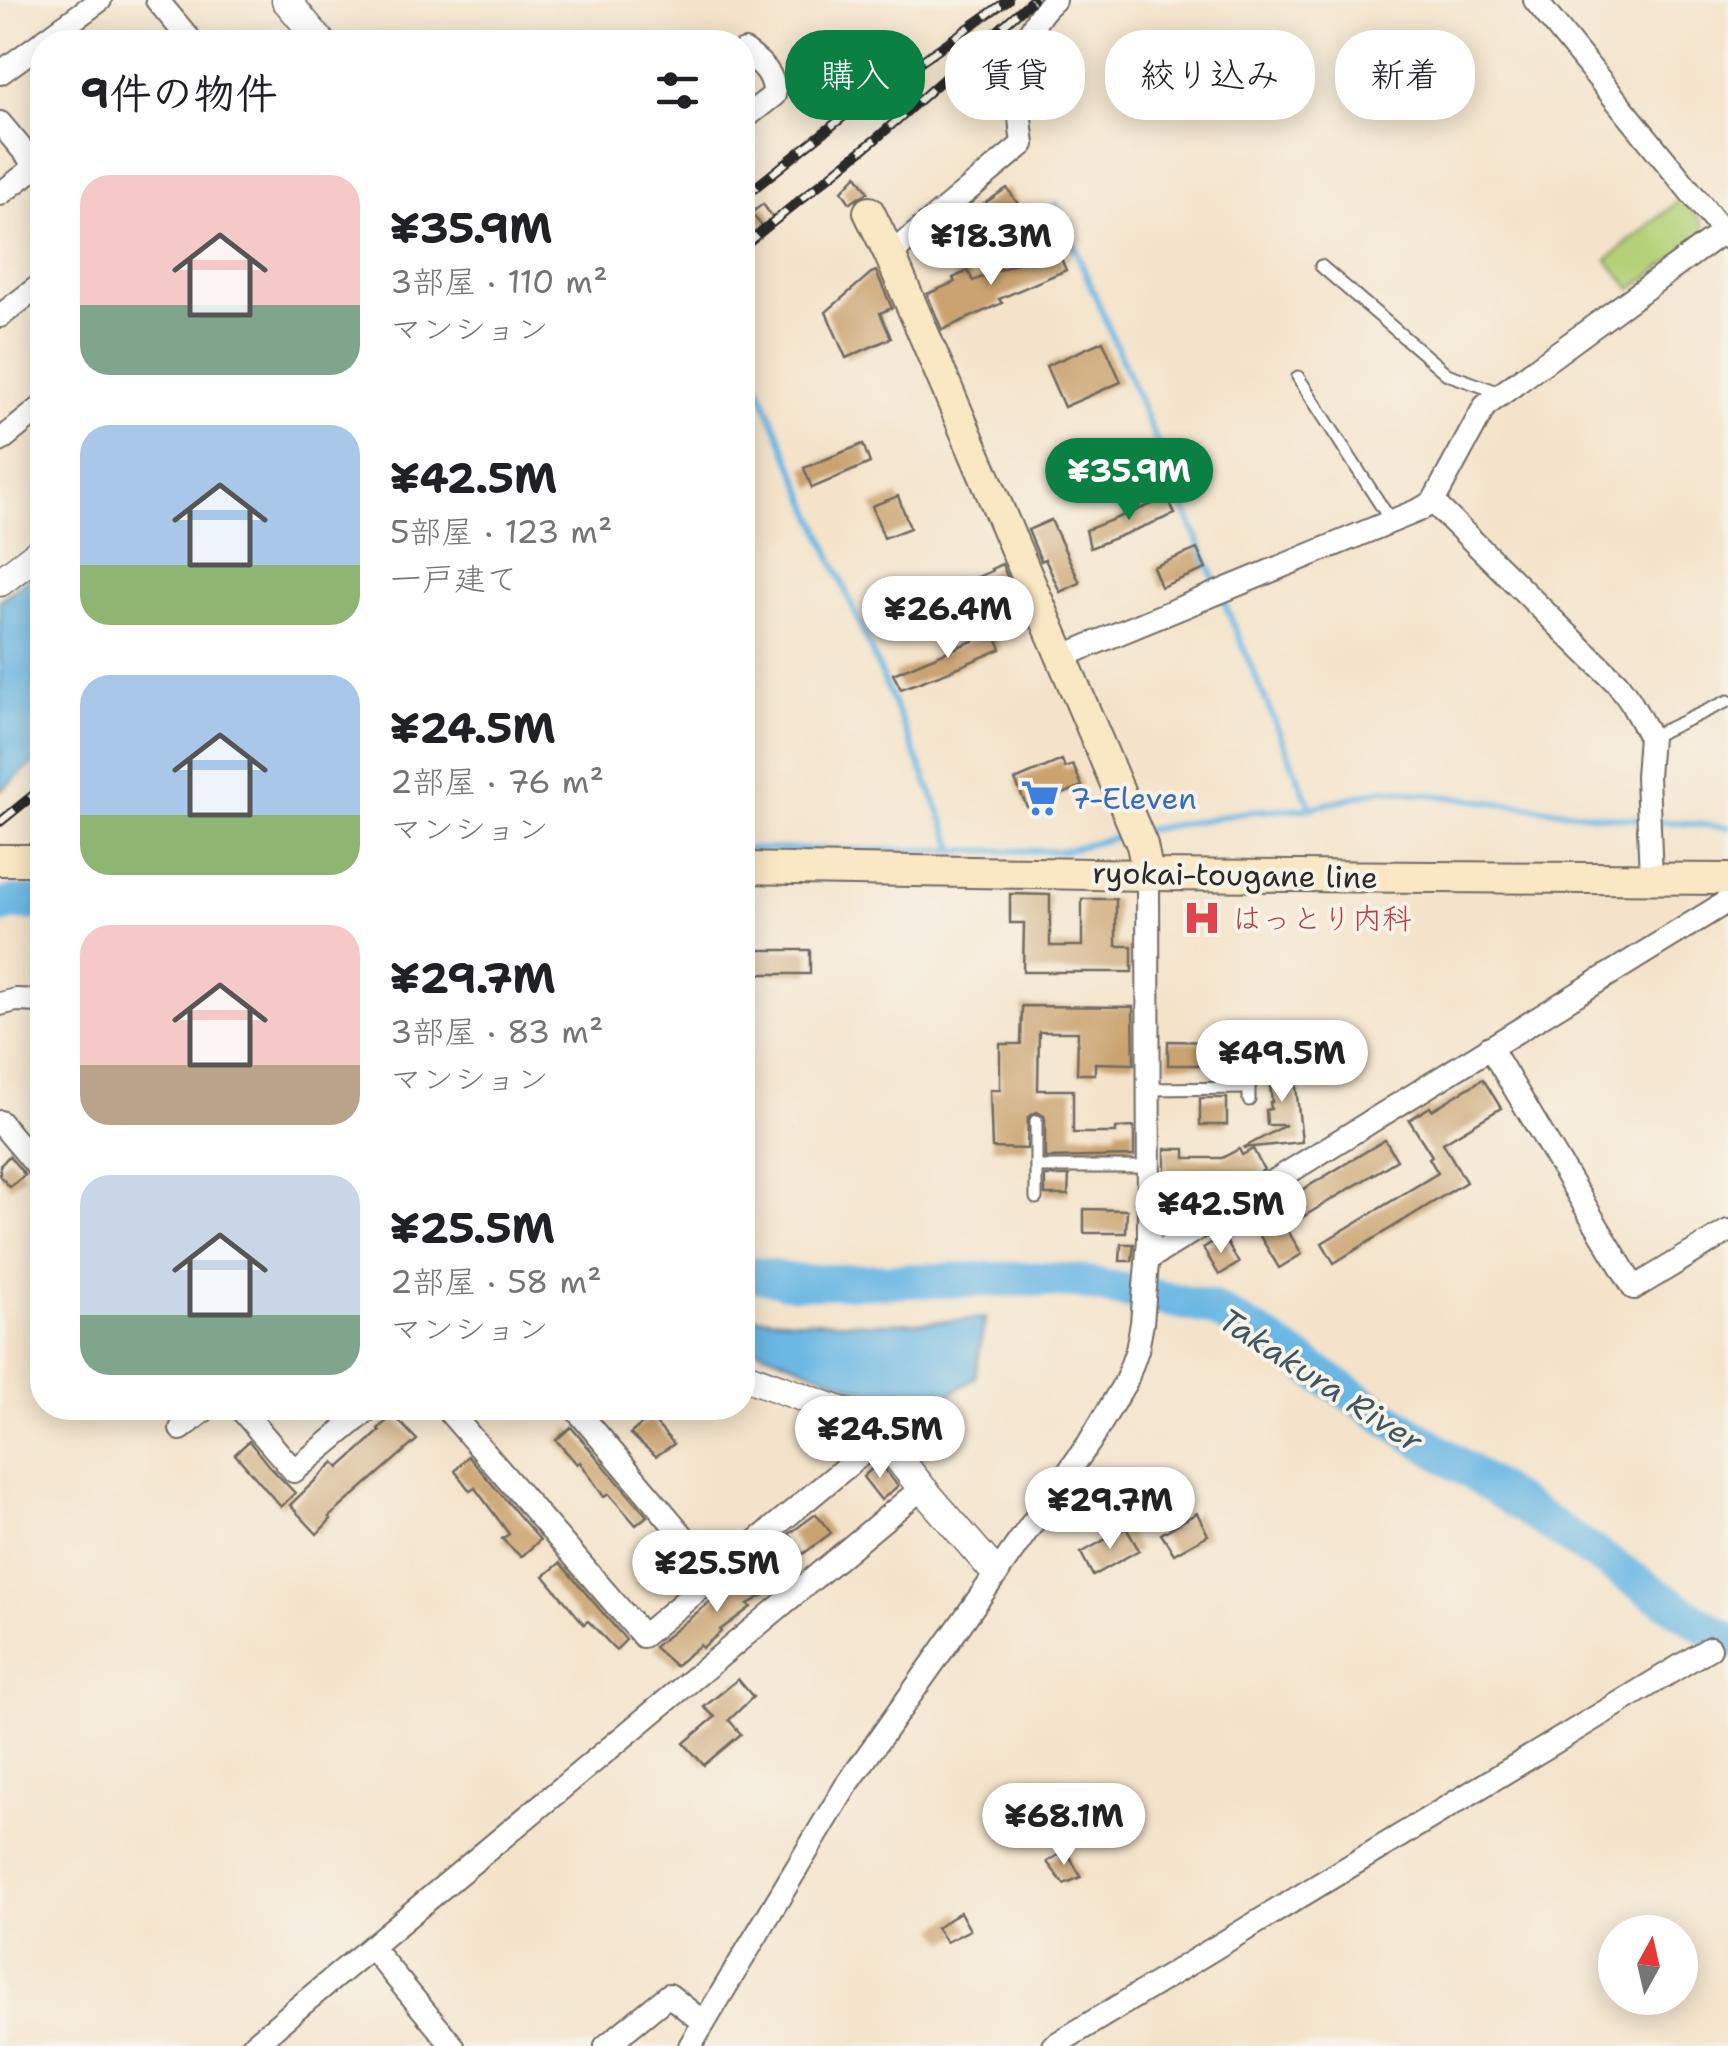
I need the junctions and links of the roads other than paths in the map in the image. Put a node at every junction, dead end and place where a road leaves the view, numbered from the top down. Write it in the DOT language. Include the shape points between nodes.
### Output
graph roads {
  1 [pos="100,0"];
  2 [pos="157,0"];
  3 [pos="286,0"];
  4 [pos="1054,0"];
  5 [pos="1535,0"];
  6 [pos="70,30"];
  7 [pos="182,30"];
  8 [pos="310,30"];
  9 [pos="30,56"];
  10 [pos="755,59"];
  11 [pos="0,73"];
  12 [pos="755,110"];
  13 [pos="0,123"];
  14 [pos="30,158"];
  15 [pos="30,176"];
  16 [pos="0,194"];
  17 [pos="869,212"];
  18 [pos="1726,233"];
  19 [pos="890,255"];
  20 [pos="1322,266"];
  21 [pos="30,293"];
  22 [pos="0,316"];
  23 [pos="1298,376"];
  24 [pos="1501,393"];
  25 [pos="30,417"];
  26 [pos="0,441"];
  27 [pos="1433,502"];
  28 [pos="1391,521"];
  29 [pos="30,557"];
  30 [pos="4,572"];
  31 [pos="1061,657"];
  32 [pos="1728,701"];
  33 [pos="1650,737"];
  34 [pos="0,860"];
  35 [pos="30,860"];
  36 [pos="755,868"];
  37 [pos="1148,875"];
  38 [pos="1728,878"];
  39 [pos="1651,879"];
  40 [pos="1728,901"];
  41 [pos="0,1004"];
  42 [pos="30,1004"];
  43 [pos="1490,1047"];
  44 [pos="1249,1061"];
  45 [pos="1148,1089"];
  46 [pos="1036,1121"];
  47 [pos="0,1122"];
  48 [pos="30,1158"];
  49 [pos="1036,1166"];
  50 [pos="1148,1168"];
  51 [pos="1036,1198"];
  52 [pos="1728,1231"];
  53 [pos="1147,1270"];
  54 [pos="755,1380"];
  55 [pos="192,1420"];
  56 [pos="250,1420"];
  57 [pos="356,1420"];
  58 [pos="456,1420"];
  59 [pos="585,1420"];
  60 [pos="181,1429"];
  61 [pos="881,1438"];
  62 [pos="922,1488"];
  63 [pos="995,1572"];
  64 [pos="716,1575"];
  65 [pos="1710,1648"];
  66 [pos="371,1946"];
  67 [pos="704,2023"];
  68 [pos="252,2046"];
  69 [pos="453,2046"];
  70 [pos="606,2046"];
  71 [pos="690,2046"];
  72 [pos="1053,2046"];
  1 -- 6 [label="street"];
  2 -- 7 [label="street"];
  3 -- 8 [label="street"];
  4 -- 19 [label="street" via="1026,40 1023,144"];
  5 -- 18 [label="street"];
  9 -- 11 [label="street"];
  10 -- 12 [label="street" via="775,83 774,95"];
  13 -- 14 [label="street"];
  15 -- 16 [label="street"];
  17 -- 19 [label="main road"];
  18 -- 24 [label="street"];
  19 -- 31 [label="main road"];
  20 -- 24 [label="lane" via="1447,374"];
  21 -- 22 [label="street"];
  23 -- 28 [label="lane"];
  24 -- 27 [label="street" via="1485,406"];
  25 -- 26 [label="street"];
  27 -- 28 [label="street"];
  27 -- 33 [label="street" via="1617,683"];
  28 -- 31 [label="street"];
  29 -- 30 [label="street"];
  31 -- 37 [label="main road" via="1142,845"];
  32 -- 33 [label="lane"];
  33 -- 39 [label="street"];
  34 -- 35 [label="main road"];
  36 -- 37 [label="main road, ryokai-tougane line"];
  37 -- 39 [label="main road, ryokai-tougane line"];
  37 -- 45 [label="street"];
  38 -- 39 [label="main road, ryokai-tougane line"];
  40 -- 43 [label="street"];
  41 -- 42 [label="street"];
  43 -- 52 [label="street" via="1634,1288"];
  43 -- 53 [label="street"];
  44 -- 45 [label="lane" via="1249,1094"];
  45 -- 50 [label="street"];
  46 -- 49 [label="lane"];
  47 -- 48 [label="street"];
  49 -- 50 [label="lane"];
  49 -- 51 [label="lane"];
  50 -- 53 [label="street"];
  53 -- 63 [label="street" via="1132,1366 1117,1396"];
  54 -- 61 [label="street" via="846,1414"];
  55 -- 60 [label="street"];
  56 -- 57 [label="street" via="294,1471"];
  58 -- 64 [label="street" via="643,1636"];
  59 -- 64 [label="street"];
  61 -- 62 [label="street"];
  61 -- 64 [label="street"];
  62 -- 63 [label="street"];
  62 -- 66 [label="street"];
  63 -- 67 [label="street" via="846,1786"];
  65 -- 72 [label="street"];
  66 -- 68 [label="street"];
  66 -- 69 [label="street"];
  67 -- 70 [label="street" via="669,1995"];
  67 -- 71 [label="street"];
}
